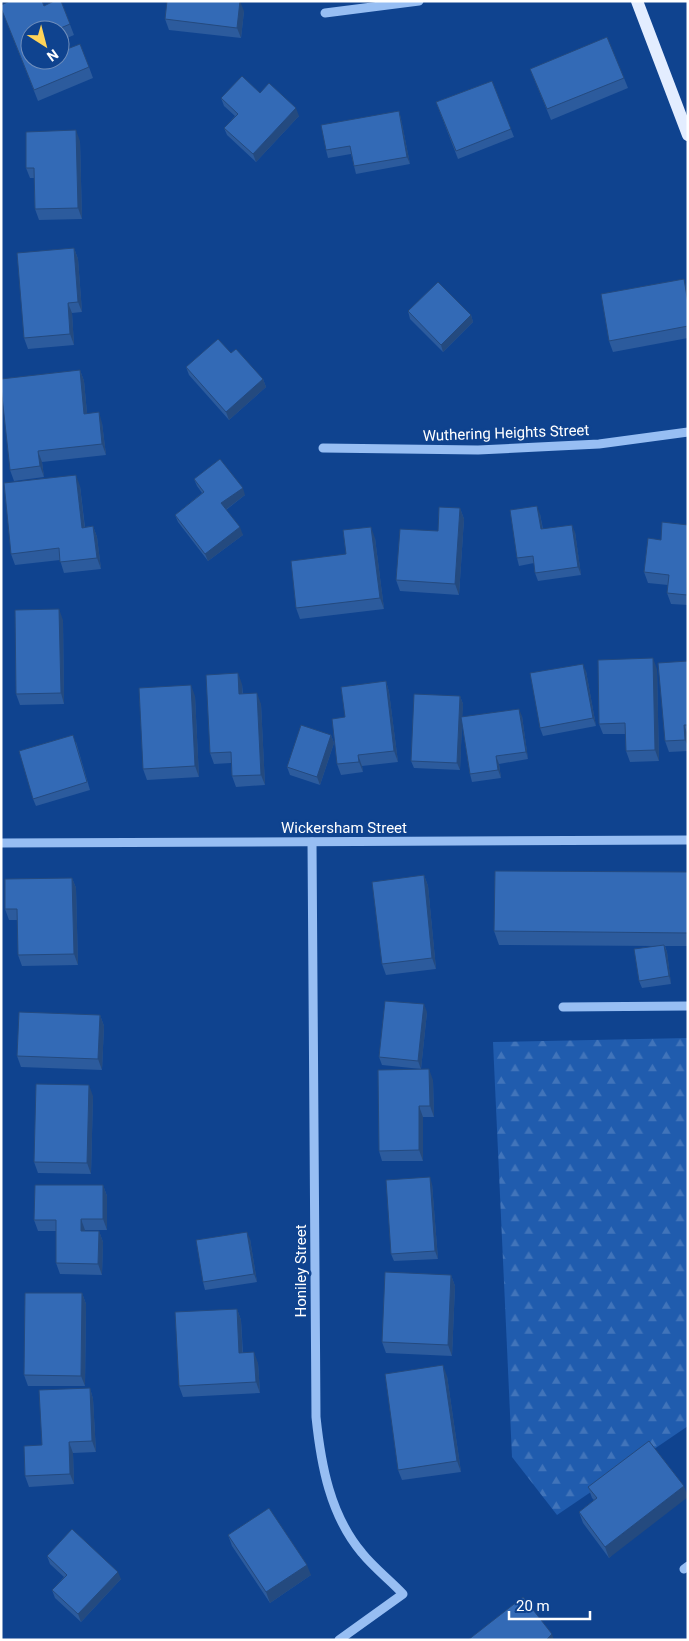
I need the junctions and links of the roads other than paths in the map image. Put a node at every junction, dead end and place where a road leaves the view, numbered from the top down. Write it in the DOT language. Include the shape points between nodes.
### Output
graph roads {
  1 [pos="419,1"];
  2 [pos="638,1"];
  3 [pos="325,13"];
  4 [pos="688,134"];
  5 [pos="688,432"];
  6 [pos="323,448"];
  7 [pos="688,840"];
  8 [pos="312,842"];
  9 [pos="1,843"];
  10 [pos="688,1006"];
  11 [pos="563,1007"];
  12 [pos="339,1640"];
  1 -- 3 [label="street"];
  2 -- 4 [label="main road"];
  5 -- 6 [label="street, Wuthering Heights Street" via="599,444 488,450"];
  7 -- 8 [label="street, Wickersham Street"];
  8 -- 9 [label="street, Wickersham Street"];
  8 -- 12 [label="street, Honiley Street" via="316,1417 321,1460 336,1509 348,1532 362,1553 403,1594"];
  10 -- 11 [label="street"];
}
